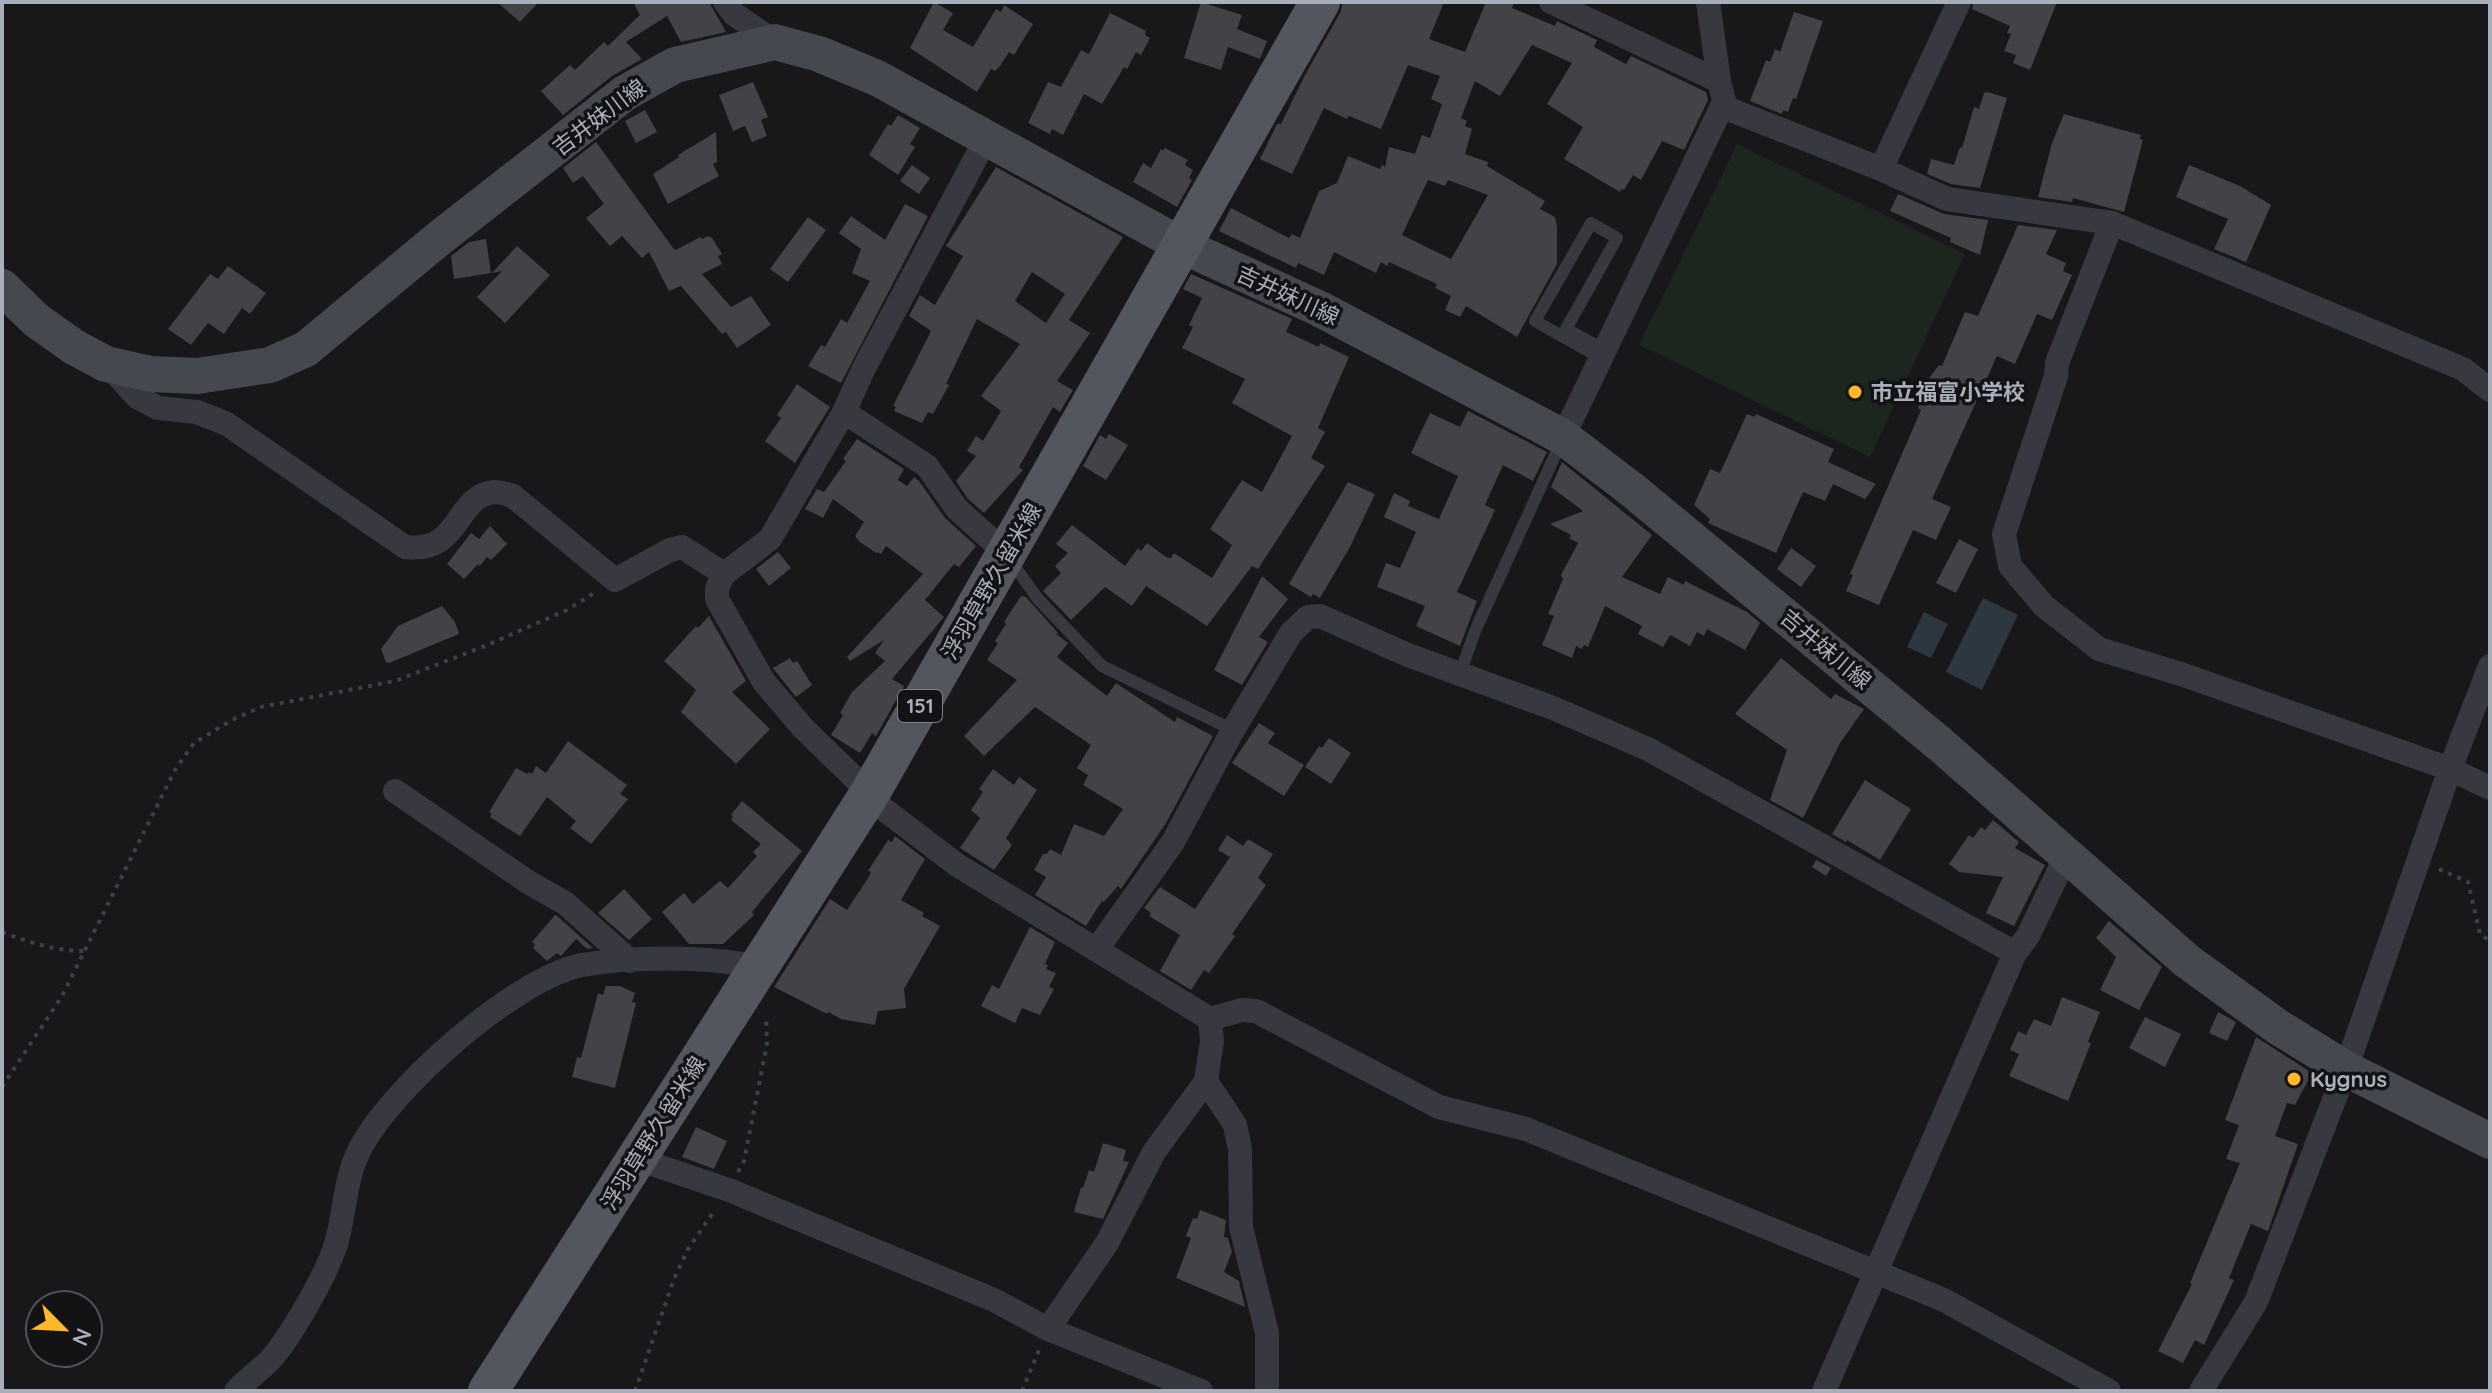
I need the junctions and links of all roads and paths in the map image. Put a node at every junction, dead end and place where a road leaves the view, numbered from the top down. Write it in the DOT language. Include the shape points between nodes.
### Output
graph roads {
  1 [pos="725,2"];
  2 [pos="1320,2"];
  3 [pos="1551,2"];
  4 [pos="1708,2"];
  5 [pos="1959,2"];
  6 [pos="775,42"];
  7 [pos="1721,91"];
  8 [pos="987,137"];
  9 [pos="1881,169"];
  10 [pos="2112,223"];
  11 [pos="1183,246"];
  12 [pos="2,287"];
  13 [pos="1603,354"];
  14 [pos="106,364"];
  15 [pos="2490,390"];
  16 [pos="844,412"];
  17 [pos="1563,437"];
  18 [pos="1007,554"];
  19 [pos="724,574"];
  20 [pos="615,580"];
  21 [pos="2490,666"];
  22 [pos="1460,674"];
  23 [pos="1233,730"];
  24 [pos="2450,769"];
  25 [pos="2490,788"];
  26 [pos="395,791"];
  27 [pos="870,793"];
  28 [pos="2066,856"];
  29 [pos="2418,860"];
  30 [pos="2,932"];
  31 [pos="2490,941"];
  32 [pos="1097,949"];
  33 [pos="85,951"];
  34 [pos="2015,953"];
  35 [pos="630,961"];
  36 [pos="758,967"];
  37 [pos="1210,1019"];
  38 [pos="2346,1069"];
  39 [pos="1206,1081"];
  40 [pos="2,1087"];
  41 [pos="2490,1141"];
  42 [pos="637,1159"];
  43 [pos="1875,1272"];
  44 [pos="1048,1329"];
  45 [pos="236,1391"];
  46 [pos="488,1391"];
  47 [pos="1022,1391"];
  48 [pos="1201,1391"];
  49 [pos="1267,1391"];
  50 [pos="1824,1391"];
  51 [pos="2109,1391"];
  52 [pos="2201,1391"];
  1 -- 6 [label="street"];
  2 -- 11 [label="main road, 浮羽草野久留米線 / 151"];
  3 -- 7 [label="street"];
  4 -- 7 [label="street"];
  5 -- 9 [label="street"];
  6 -- 8 [label="main road, 吉井妹川線" via="877,78"];
  6 -- 14 [label="main road, 吉井妹川線" via="675,65 625,93 306,349 270,365 197,376 151,374"];
  7 -- 9 [label="street" via="1726,108"];
  7 -- 13 [label="street"];
  8 -- 11 [label="main road, 吉井妹川線"];
  8 -- 16 [label="street"];
  9 -- 10 [label="street" via="1947,199"];
  10 -- 15 [label="street" via="2463,369"];
  10 -- 24 [label="street" via="2057,363 2004,534 2010,566 2044,606 2099,649"];
  11 -- 17 [label="main road, 吉井妹川線" via="1320,309"];
  11 -- 18 [label="main road, 浮羽草野久留米線 / 151"];
  12 -- 14 [label="main road, 吉井妹川線" via="36,320"];
  13 -- 13 [label="lane" via="1535,321 1591,223 1617,238 1566,329"];
  13 -- 17 [label="street"];
  14 -- 20 [label="street" via="137,397 158,408 197,412 227,424 405,547 438,544 478,497 495,492 513,496"];
  16 -- 18 [label="street" via="927,466 957,509"];
  16 -- 19 [label="street" via="770,539"];
  17 -- 22 [label="lane"];
  17 -- 28 [label="main road, 吉井妹川線" via="1795,623"];
  18 -- 23 [label="lane" via="1038,599 1102,666"];
  18 -- 27 [label="main road, 浮羽草野久留米線 / 151"];
  19 -- 20 [label="street" via="682,547"];
  19 -- 27 [label="street" via="717,599 764,682"];
  20 -- 33 [label="path" via="567,610 470,652 395,681 261,707 194,743 175,770"];
  21 -- 24 [label="street"];
  22 -- 23 [label="street" via="1320,616 1308,617 1291,633"];
  22 -- 34 [label="street" via="1648,749"];
  23 -- 32 [label="street" via="1173,842"];
  24 -- 25 [label="street"];
  24 -- 29 [label="street"];
  26 -- 35 [label="street" via="565,903"];
  27 -- 32 [label="street" via="957,865"];
  27 -- 36 [label="main road, 浮羽草野久留米線 / 151"];
  28 -- 34 [label="street"];
  28 -- 38 [label="main road, 吉井妹川線" via="2187,961"];
  29 -- 31 [label="path" via="2468,882 2480,934"];
  29 -- 38 [label="street"];
  30 -- 33 [label="path" via="43,947"];
  32 -- 37 [label="street"];
  33 -- 40 [label="path"];
  34 -- 43 [label="street"];
  35 -- 36 [label="street" via="724,960"];
  35 -- 45 [label="street" via="581,965 515,997 433,1058 397,1097 359,1150 334,1251 290,1335"];
  36 -- 42 [label="main road, 浮羽草野久留米線 / 151"];
  37 -- 39 [label="street"];
  37 -- 43 [label="street" via="1256,1011 1439,1107 1526,1129"];
  38 -- 41 [label="main road, 吉井妹川線"];
  38 -- 52 [label="street" via="2256,1302"];
  39 -- 44 [label="street" via="1154,1152 1107,1243"];
  39 -- 49 [label="street" via="1235,1125 1240,1149 1241,1227 1267,1333"];
  42 -- 44 [label="street" via="743,1196 994,1300"];
  42 -- 46 [label="main road, 浮羽草野久留米線 / 151"];
  43 -- 50 [label="street"];
  43 -- 51 [label="street" via="1944,1300"];
  44 -- 47 [label="path"];
  44 -- 48 [label="street"];
}
